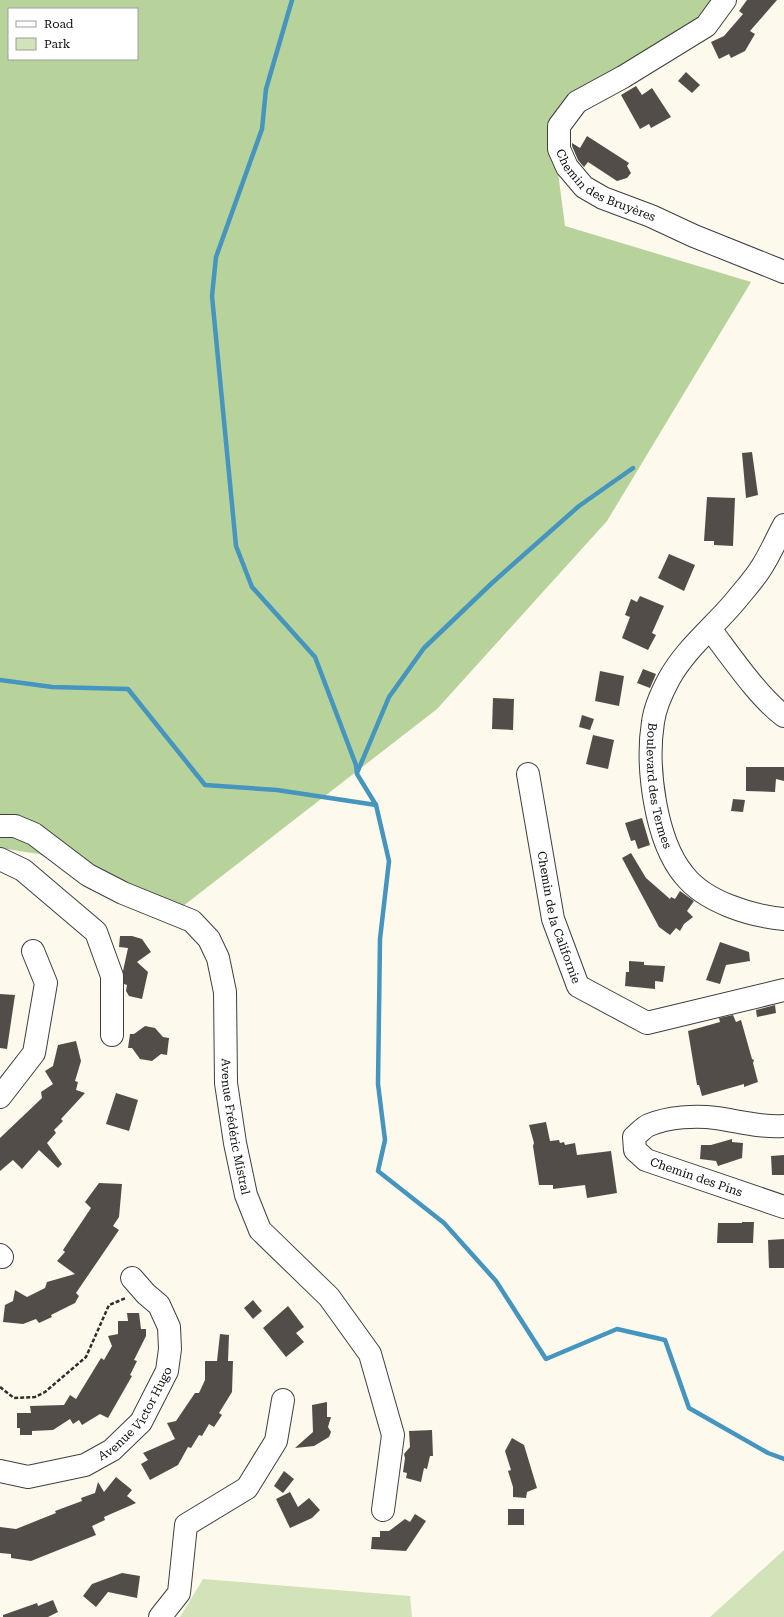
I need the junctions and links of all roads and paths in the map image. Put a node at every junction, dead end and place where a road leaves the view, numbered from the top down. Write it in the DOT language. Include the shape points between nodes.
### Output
graph roads {
  1 [pos="725,0"];
  2 [pos="784,272"];
  3 [pos="784,525"];
  4 [pos="710,629"];
  5 [pos="784,716"];
  6 [pos="528,774"];
  7 [pos="0,826"];
  8 [pos="0,859"];
  9 [pos="784,919"];
  10 [pos="33,951"];
  11 [pos="784,990"];
  12 [pos="112,1035"];
  13 [pos="0,1097"];
  14 [pos="784,1126"];
  15 [pos="784,1207"];
  16 [pos="135,1281"];
  17 [pos="0,1387"];
  18 [pos="283,1400"];
  19 [pos="0,1471"];
  20 [pos="383,1510"];
  21 [pos="160,1617"];
  1 -- 2 [label="street, Chemin des Bruyères" via="706,26 624,77 577,102 559,126 559,149 567,167 584,187 603,198"];
  3 -- 4 [label="street, Boulevard des Termes" via="762,566"];
  4 -- 5 [label="street" via="753,684"];
  4 -- 9 [label="street, Boulevard des Termes" via="669,678 658,701 653,721 652,786 661,830 684,876 696,887 723,904 751,914"];
  6 -- 11 [label="street, Chemin de la Californie" via="553,919 578,986 647,1023"];
  7 -- 20 [label="street, Avenue Frédéric Mistral" via="15,826 34,834 88,875 122,894 192,921 209,939 218,958 225,992 226,1083 246,1195 260,1230 328,1297 370,1354 393,1435"];
  8 -- 12 [label="street" via="23,870 96,932 112,976"];
  10 -- 13 [label="street" via="46,984 34,1053"];
  14 -- 15 [label="street, Chemin des Pins" via="695,1117 648,1125 634,1137 635,1150 646,1160"];
  16 -- 17 [label="path" via="126,1299 109,1305 86,1357 45,1392 35,1397 14,1398"];
  16 -- 19 [label="street, Avenue Victor Hugo" via="159,1305 168,1327 170,1349 167,1371 141,1422 112,1450 85,1465 28,1477"];
  18 -- 21 [label="street" via="276,1441 248,1488 186,1525 179,1593"];
}
